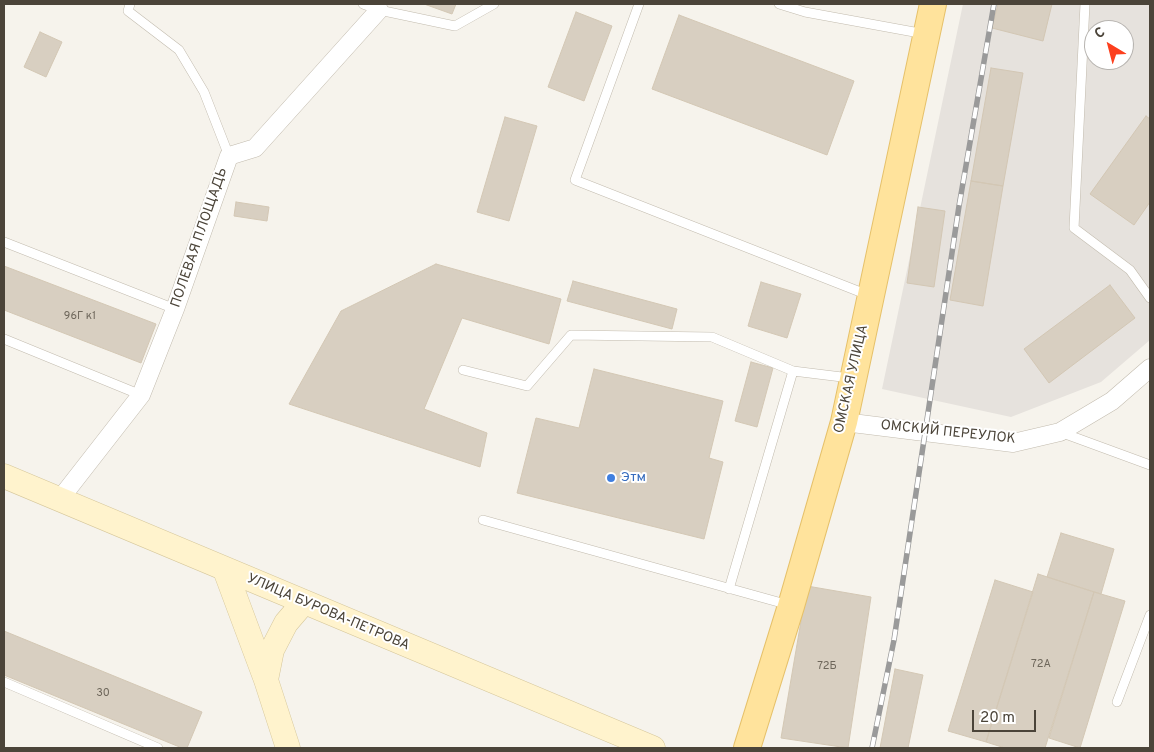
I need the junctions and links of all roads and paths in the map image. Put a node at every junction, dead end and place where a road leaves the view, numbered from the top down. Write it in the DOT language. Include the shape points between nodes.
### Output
graph roads {
  1 [pos="130,4"];
  2 [pos="494,4"];
  3 [pos="639,4"];
  4 [pos="779,4"];
  5 [pos="933,4"];
  6 [pos="1085,4"];
  7 [pos="371,7"];
  8 [pos="926,34"];
  9 [pos="229,156"];
  10 [pos="4,242"];
  11 [pos="870,296"];
  12 [pos="1150,298"];
  13 [pos="175,309"];
  14 [pos="4,339"];
  15 [pos="1150,368"];
  16 [pos="463,370"];
  17 [pos="793,371"];
  18 [pos="853,378"];
  19 [pos="140,395"];
  20 [pos="844,422"];
  21 [pos="1060,432"];
  22 [pos="1150,465"];
  23 [pos="4,476"];
  24 [pos="60,499"];
  25 [pos="482,520"];
  26 [pos="224,570"];
  27 [pos="729,589"];
  28 [pos="304,602"];
  29 [pos="792,606"];
  30 [pos="1150,615"];
  31 [pos="266,680"];
  32 [pos="4,682"];
  33 [pos="1117,702"];
  34 [pos="158,748"];
  35 [pos="288,748"];
  36 [pos="653,748"];
  37 [pos="747,748"];
  1 -- 9 [label="lane" via="128,11 179,50 204,92"];
  2 -- 7 [label="lane" via="455,26"];
  3 -- 11 [label="lane" via="575,180"];
  4 -- 8 [label="lane" via="804,12"];
  5 -- 8 [label="main road, ОМСКАЯ УЛИЦА"];
  6 -- 12 [label="lane" via="1074,228 1130,270"];
  7 -- 9 [label="street, ПОЛЕВАЯ ПЛОЩАДЬ" via="255,148"];
  8 -- 11 [label="main road, ОМСКАЯ УЛИЦА"];
  9 -- 13 [label="street, ПОЛЕВАЯ ПЛОЩАДЬ"];
  10 -- 13 [label="lane"];
  11 -- 18 [label="main road, ОМСКАЯ УЛИЦА"];
  13 -- 19 [label="street, ПОЛЕВАЯ ПЛОЩАДЬ"];
  14 -- 19 [label="lane"];
  15 -- 21 [label="street, ОМСКИЙ ПЕРЕУЛОК" via="1112,401"];
  16 -- 17 [label="lane" via="527,386 571,335 712,337"];
  17 -- 18 [label="lane"];
  17 -- 27 [label="lane"];
  18 -- 20 [label="main road, ОМСКАЯ УЛИЦА"];
  19 -- 24 [label="street, ПОЛЕВАЯ ПЛОЩАДЬ"];
  20 -- 21 [label="street, ОМСКИЙ ПЕРЕУЛОК" via="1013,443"];
  20 -- 29 [label="main road, ОМСКАЯ УЛИЦА"];
  21 -- 22 [label="lane"];
  23 -- 24 [label="main road, УЛИЦА БУРОВА-ПЕТРОВА"];
  24 -- 26 [label="main road, УЛИЦА БУРОВА-ПЕТРОВА"];
  25 -- 27 [label="lane"];
  26 -- 28 [label="main road, УЛИЦА БУРОВА-ПЕТРОВА"];
  26 -- 31 [label="main road"];
  27 -- 29 [label="lane"];
  28 -- 31 [label="main road" via="286,623 272,650"];
  28 -- 36 [label="main road, УЛИЦА БУРОВА-ПЕТРОВА"];
  29 -- 37 [label="main road, ОМСКАЯ УЛИЦА"];
  30 -- 33 [label="lane"];
  31 -- 35 [label="main road"];
  32 -- 34 [label="lane"];
}
